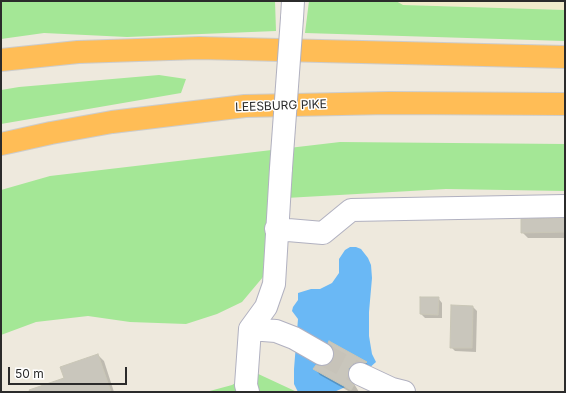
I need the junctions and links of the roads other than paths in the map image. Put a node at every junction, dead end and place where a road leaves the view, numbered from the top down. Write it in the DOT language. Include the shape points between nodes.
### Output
graph roads {
  1 [pos="293,9"];
  2 [pos="565,57"];
  3 [pos="1,60"];
  4 [pos="565,104"];
  5 [pos="1,144"];
  6 [pos="565,206"];
  7 [pos="276,229"];
  8 [pos="250,328"];
  9 [pos="322,354"];
  10 [pos="362,375"];
  11 [pos="248,392"];
  12 [pos="404,392"];
  1 -- 7 [label="street, bridge"];
  2 -- 3 [label="highway" via="199,48 78,52"];
  4 -- 5 [label="highway, LEESBURG PIKE" via="389,103 245,106 112,122"];
  6 -- 7 [label="street" via="351,210 323,233"];
  7 -- 8 [label="street" via="274,284 266,307"];
  8 -- 9 [label="street" via="276,330"];
  8 -- 11 [label="street" via="246,385"];
  10 -- 12 [label="street"];
}
